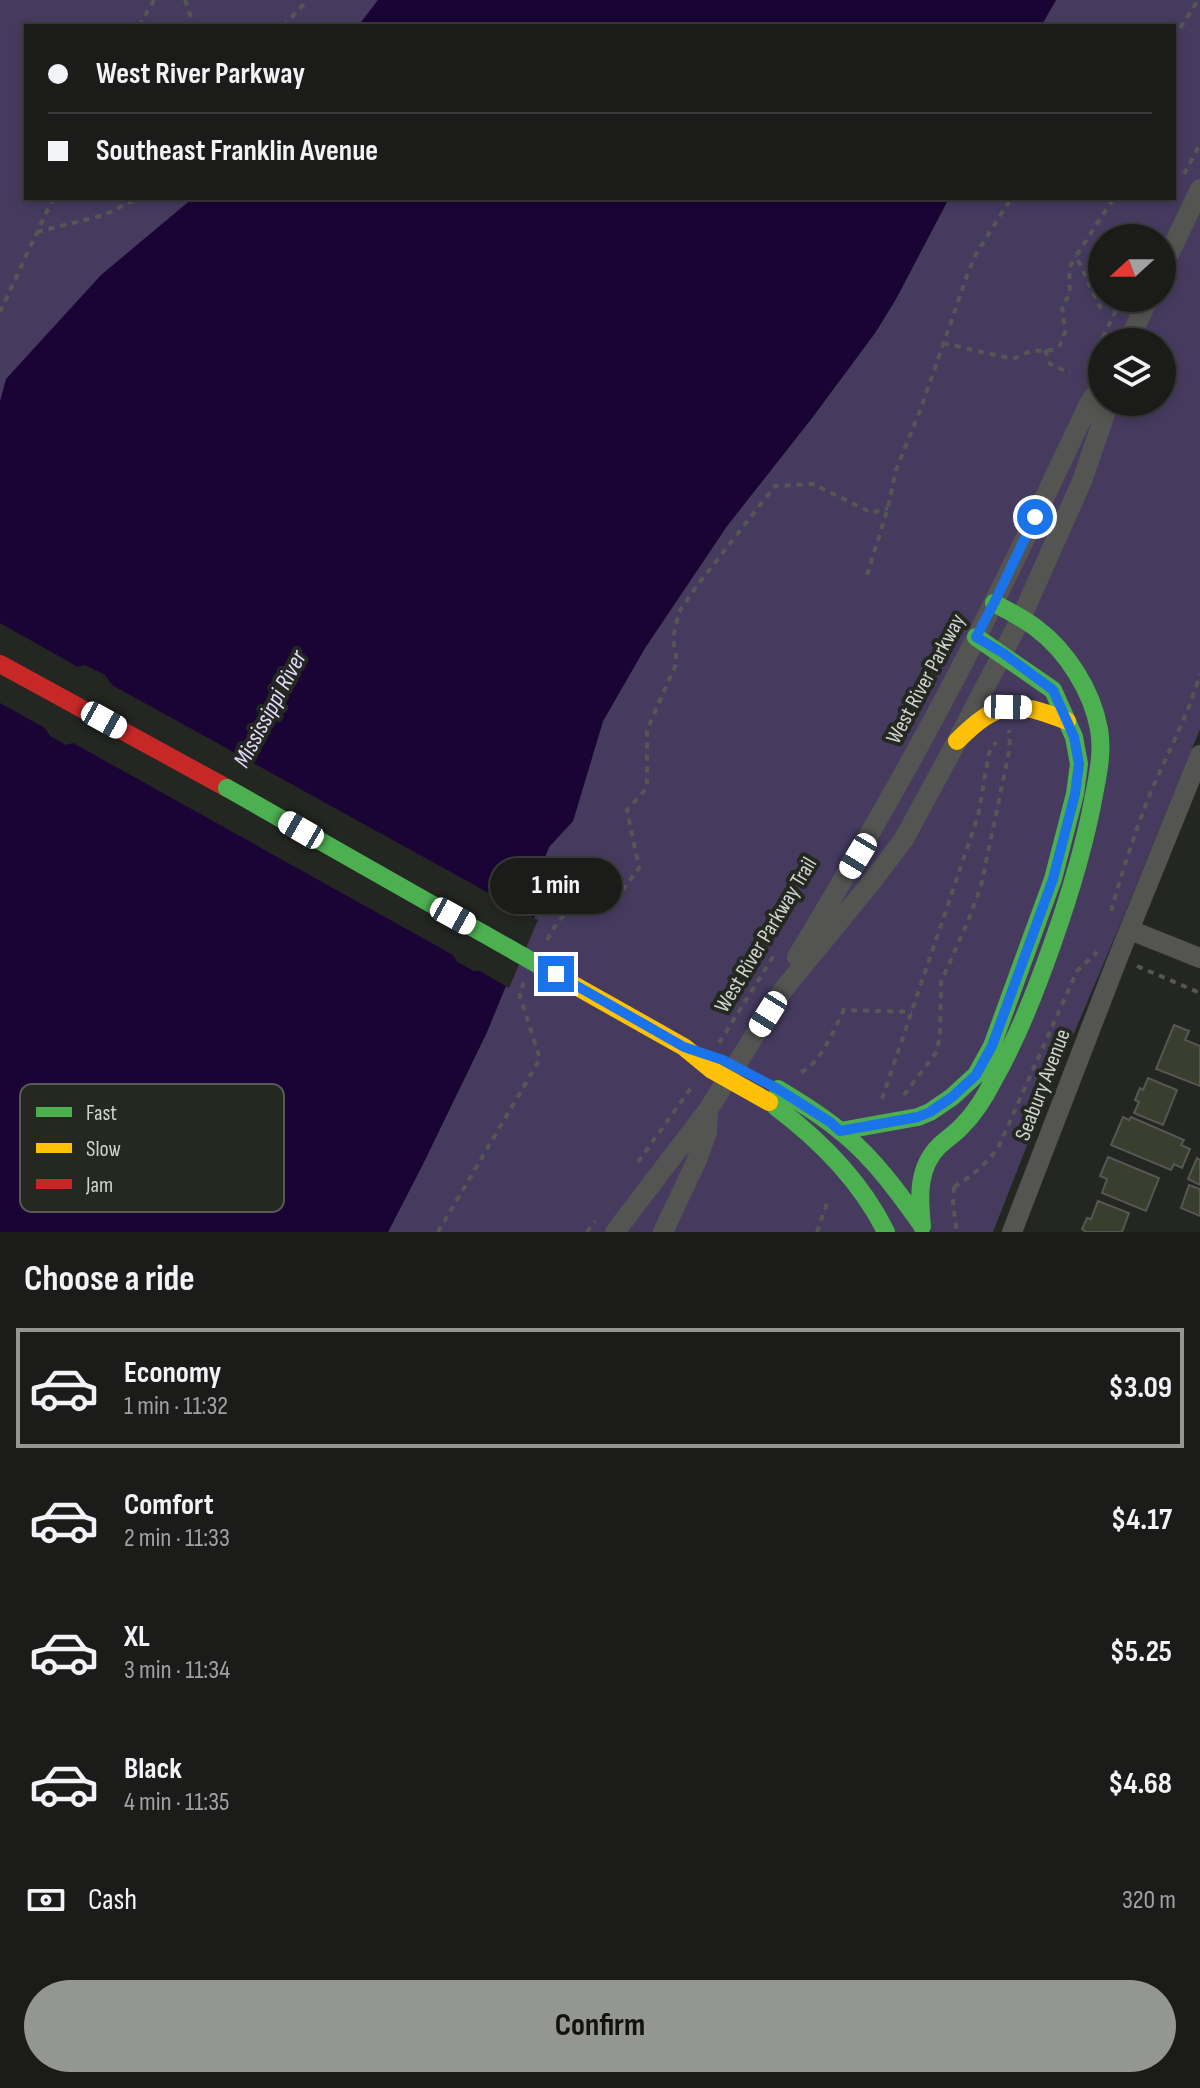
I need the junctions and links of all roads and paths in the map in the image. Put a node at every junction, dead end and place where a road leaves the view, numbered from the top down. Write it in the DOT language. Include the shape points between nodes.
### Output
graph roads {
  1 [pos="154,0"];
  2 [pos="185,0"];
  3 [pos="308,0"];
  4 [pos="1198,0"];
  5 [pos="140,24"];
  6 [pos="193,24"];
  7 [pos="285,24"];
  8 [pos="1176,35"];
  9 [pos="1200,144"];
  10 [pos="1182,177"];
  11 [pos="1200,189"];
  12 [pos="52,200"];
  13 [pos="134,200"];
  14 [pos="1010,200"];
  15 [pos="1113,200"];
  16 [pos="37,232"];
  17 [pos="1176,240"];
  18 [pos="1076,256"];
  19 [pos="1088,281"];
  20 [pos="0,312"];
  21 [pos="1115,312"];
  22 [pos="943,343"];
  23 [pos="1045,350"];
  24 [pos="1085,372"];
  25 [pos="1070,373"];
  26 [pos="1088,406"];
  27 [pos="1104,416"];
  28 [pos="888,508"];
  29 [pos="867,575"];
  30 [pos="994,603"];
  31 [pos="1021,618"];
  32 [pos="976,637"];
  33 [pos="953,644"];
  34 [pos="936,649"];
  35 [pos="1003,653"];
  36 [pos="0,664"];
  37 [pos="1200,674"];
  38 [pos="1067,721"];
  39 [pos="957,741"];
  40 [pos="1200,755"];
  41 [pos="1111,911"];
  42 [pos="553,929"];
  43 [pos="1130,930"];
  44 [pos="779,946"];
  45 [pos="1119,955"];
  46 [pos="1200,958"];
  47 [pos="783,990"];
  48 [pos="519,993"];
  49 [pos="1200,993"];
  50 [pos="912,1012"];
  51 [pos="718,1045"];
  52 [pos="697,1079"];
  53 [pos="778,1088"];
  54 [pos="900,1103"];
  55 [pos="879,1108"];
  56 [pos="708,1110"];
  57 [pos="840,1131"];
  58 [pos="631,1172"];
  59 [pos="828,1200"];
  60 [pos="596,1220"];
  61 [pos="629,1223"];
  62 [pos="923,1229"];
  63 [pos="438,1232"];
  64 [pos="587,1232"];
  65 [pos="615,1232"];
  66 [pos="663,1232"];
  67 [pos="817,1232"];
  68 [pos="886,1232"];
  69 [pos="957,1232"];
  70 [pos="1012,1232"];
  1 -- 5 [label="path"];
  2 -- 6 [label="path"];
  3 -- 7 [label="path"];
  4 -- 8 [label="path"];
  9 -- 10 [label="path"];
  11 -- 17 [label="street"];
  12 -- 16 [label="path"];
  13 -- 16 [label="path" via="104,215"];
  14 -- 22 [label="path" via="976,254"];
  15 -- 18 [label="path"];
  16 -- 20 [label="path"];
  18 -- 19 [label="path"];
  18 -- 23 [label="path" via="1069,268 1070,294 1062,306 1065,332 1060,345"];
  21 -- 24 [label="path"];
  22 -- 23 [label="path" via="1013,359"];
  22 -- 28 [label="path" via="896,470"];
  23 -- 25 [label="path" via="1050,364"];
  26 -- 30 [label="street, West River Parkway"];
  27 -- 31 [label="street, West River Parkway" via="1082,481"];
  28 -- 29 [label="path"];
  28 -- 42 [label="path" via="872,513 813,484 775,486 679,612 673,638 677,662 647,730 647,788 627,810 639,868 615,900 565,914"];
  30 -- 31 [label="street"];
  30 -- 32 [label="street, West River Parkway"];
  31 -- 35 [label="street, West River Parkway"];
  31 -- 62 [label="street" via="1041,632 1076,673 1093,707 1102,752 1089,825 1041,977 986,1094 965,1124 927,1161 918,1193"];
  32 -- 35 [label="street"];
  32 -- 47 [label="street, West River Parkway"];
  33 -- 34 [label="path" via="947,655"];
  35 -- 38 [label="street" via="1053,690"];
  35 -- 39 [label="street, West River Parkway"];
  36 -- 53 [label="street, bridge" via="684,1047"];
  37 -- 41 [label="path" via="1150,795"];
  38 -- 39 [label="street" via="1030,707 1008,707 990,711"];
  38 -- 57 [label="street" via="1079,764 1075,794 1053,879 992,1046 976,1075 918,1117"];
  39 -- 47 [label="street, West River Parkway" via="904,839"];
  40 -- 43 [label="street"];
  43 -- 45 [label="street, Seabury Avenue"];
  43 -- 46 [label="street"];
  44 -- 51 [label="path, West River Parkway Trail"];
  45 -- 49 [label="path"];
  45 -- 69 [label="path" via="1102,949 1077,971 998,1148 954,1187"];
  45 -- 70 [label="street, Seabury Avenue"];
  47 -- 56 [label="street, West River Parkway"];
  48 -- 63 [label="path" via="540,1059"];
  50 -- 53 [label="path" via="844,1010 809,1068"];
  50 -- 54 [label="path" via="978,816 989,753 1008,724 1010,747 981,886 941,982 940,1038 935,1054"];
  50 -- 55 [label="path"];
  52 -- 58 [label="path"];
  53 -- 57 [label="street"];
  53 -- 68 [label="street" via="792,1118 855,1184"];
  56 -- 61 [label="street, West River Parkway"];
  56 -- 66 [label="street" via="696,1162"];
  57 -- 62 [label="street" via="880,1170"];
  59 -- 67 [label="path"];
  60 -- 64 [label="path"];
  61 -- 65 [label="street, West River Parkway"];
}
